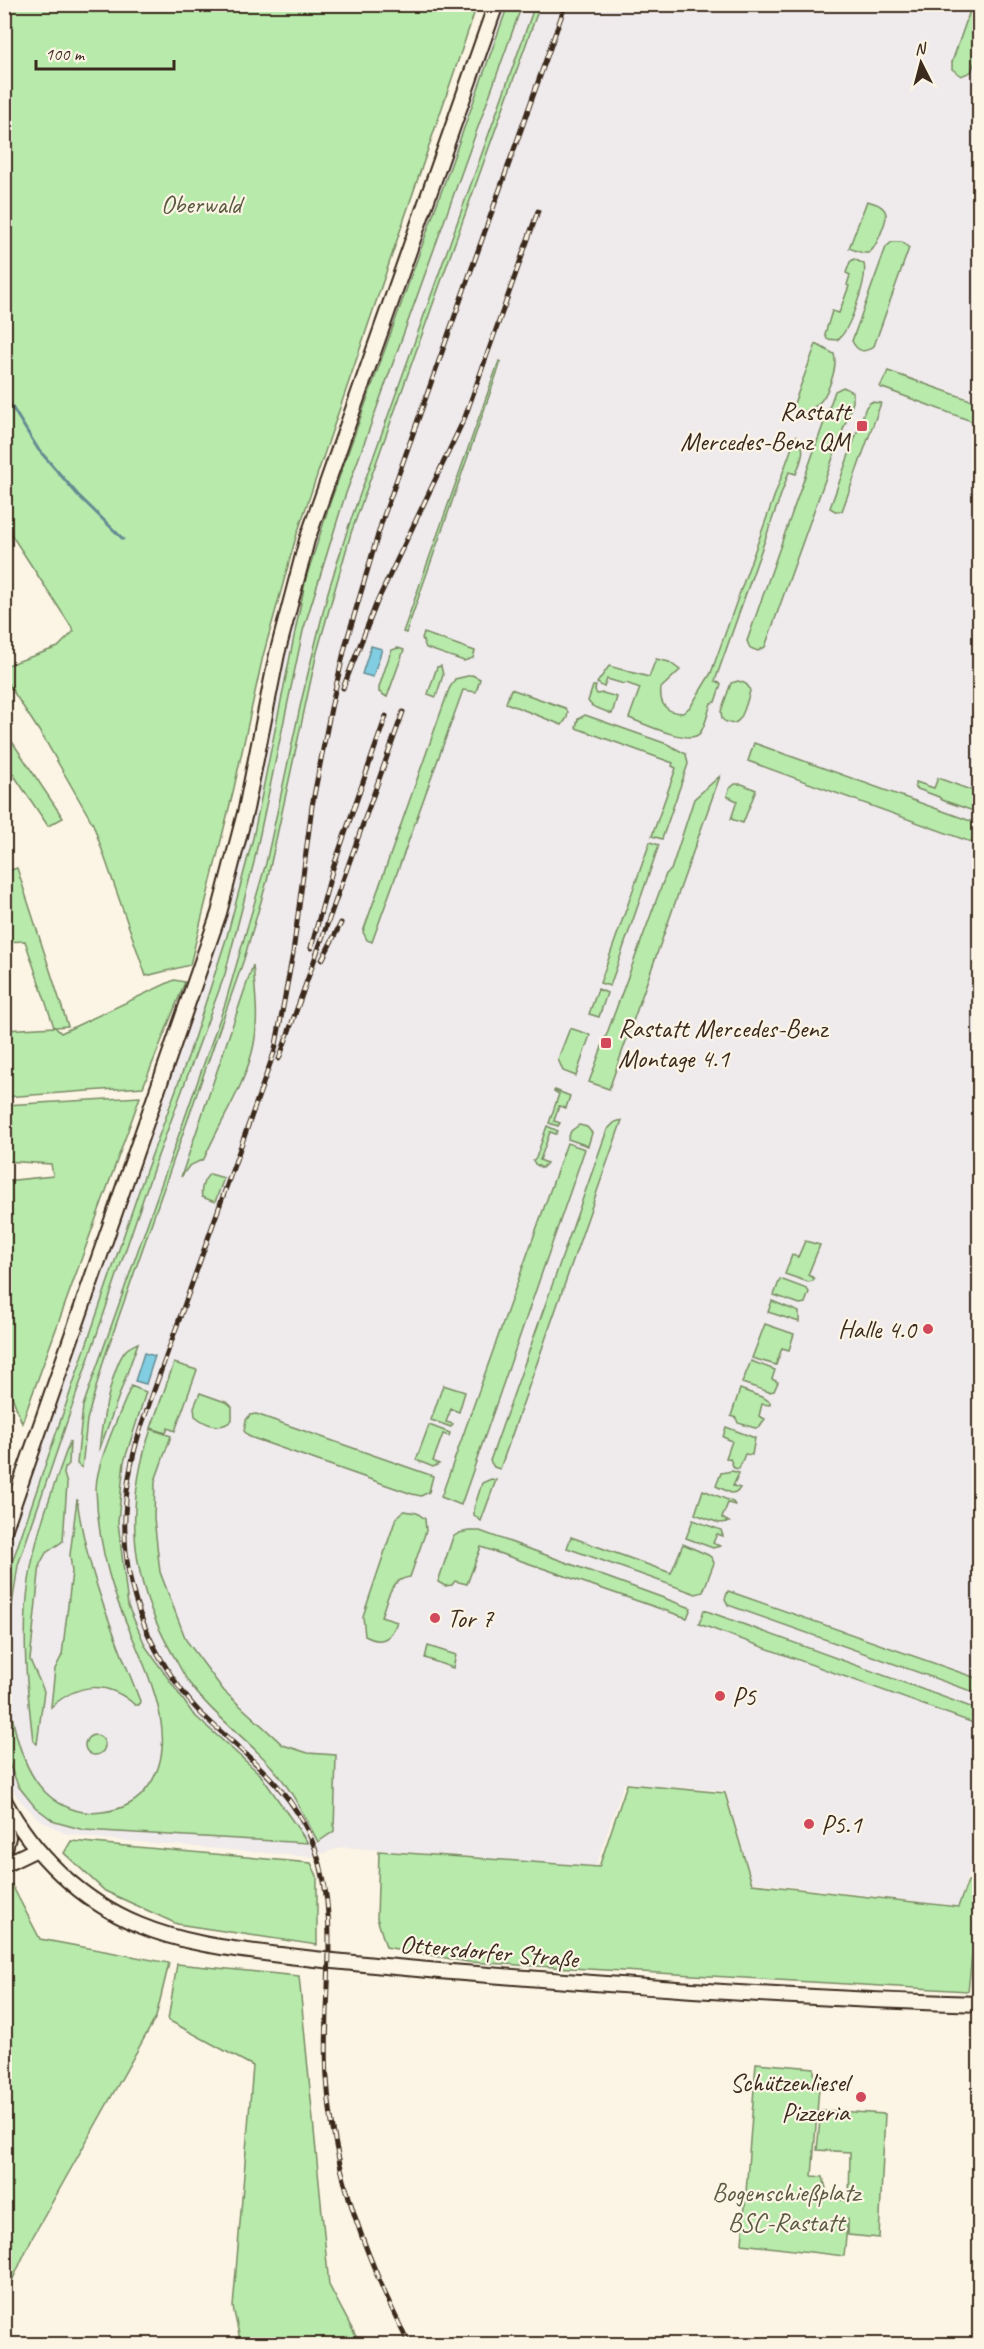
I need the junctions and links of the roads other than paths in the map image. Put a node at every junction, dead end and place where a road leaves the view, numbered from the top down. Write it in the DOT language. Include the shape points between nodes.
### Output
graph roads {
  1 [pos="496,4"];
  2 [pos="4,1531"];
  3 [pos="4,1800"];
  4 [pos="4,1820"];
  5 [pos="33,1844"];
  6 [pos="4,1854"];
  7 [pos="4,1865"];
  8 [pos="980,2004"];
  1 -- 2 [label="street" via="307,540 277,654 246,809 200,975"];
  3 -- 5 [label="street, Ottersdorfer Straße"];
  4 -- 6 [label="street" via="8,1837"];
  5 -- 6 [label="street"];
  5 -- 7 [label="street"];
  5 -- 8 [label="street, Ottersdorfer Straße" via="59,1873 106,1908 167,1936 217,1947 412,1969 720,1992"];
}
